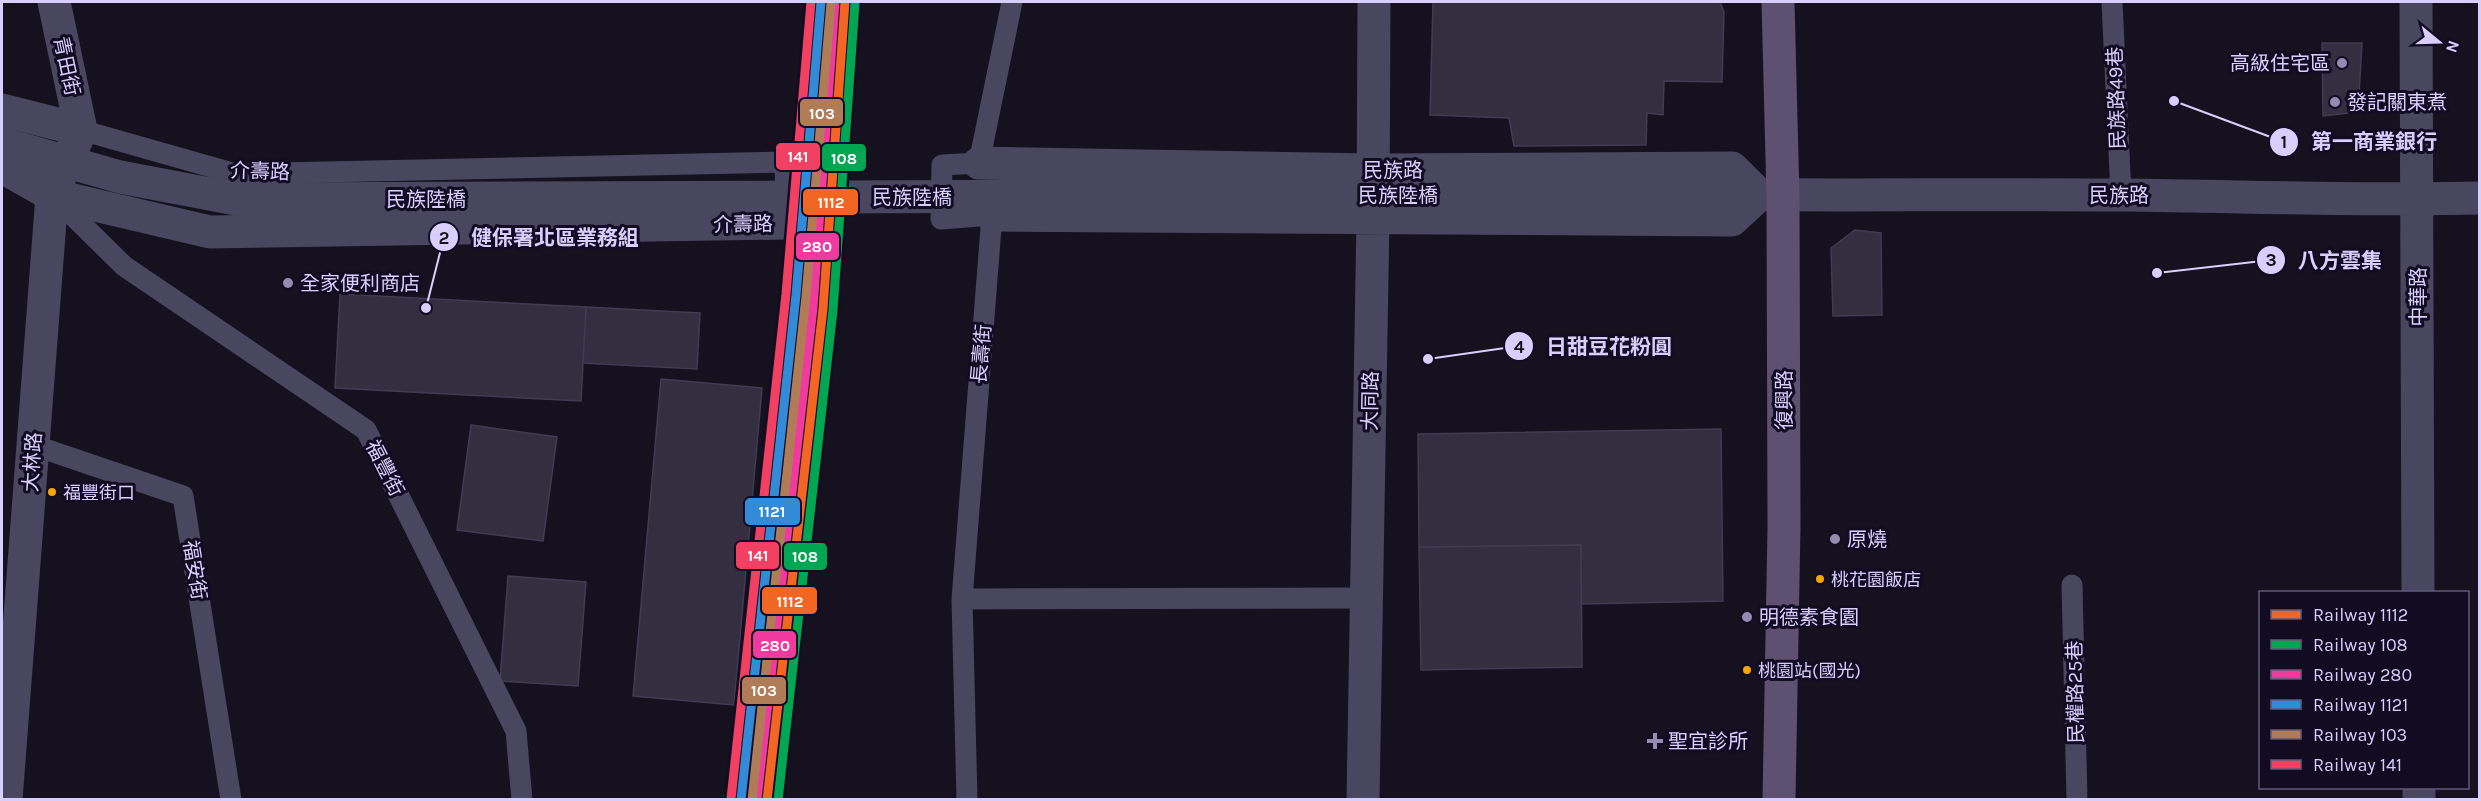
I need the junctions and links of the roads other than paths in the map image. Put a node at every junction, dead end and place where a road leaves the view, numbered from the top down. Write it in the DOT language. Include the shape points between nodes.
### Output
graph roads {
  1 [pos="54,2"];
  2 [pos="1012,2"];
  3 [pos="1374,2"];
  4 [pos="1778,2"];
  5 [pos="2112,2"];
  6 [pos="2416,2"];
  7 [pos="2,110"];
  8 [pos="81,130"];
  9 [pos="2,141"];
  10 [pos="980,163"];
  11 [pos="2,167"];
  12 [pos="364,171"];
  13 [pos="1373,171"];
  14 [pos="1650,194"];
  15 [pos="52,195"];
  16 [pos="2121,195"];
  17 [pos="2,196"];
  18 [pos="1771,196"];
  19 [pos="2480,198"];
  20 [pos="2418,199"];
  21 [pos="992,215"];
  22 [pos="1373,218"];
  23 [pos="786,223"];
  24 [pos="343,230"];
  25 [pos="33,445"];
  26 [pos="2072,585"];
  27 [pos="2418,591"];
  28 [pos="1366,598"];
  29 [pos="962,599"];
  30 [pos="6,800"];
  31 [pos="231,800"];
  32 [pos="522,800"];
  33 [pos="967,800"];
  34 [pos="1363,800"];
  35 [pos="1779,800"];
  36 [pos="2077,800"];
  1 -- 8 [label="street, 青田街"];
  2 -- 10 [label="lane"];
  3 -- 13 [label="street, 大同路"];
  4 -- 18 [label="main road, 復興路"];
  5 -- 16 [label="lane, 民族路49巷"];
  6 -- 20 [label="street, 中華路"];
  7 -- 8 [label="street, 介壽路"];
  8 -- 12 [label="lane, 介壽路" via="236,174"];
  8 -- 15 [label="street, 大林路"];
  9 -- 14 [label="street, 民族陸橋" via="120,177 236,199"];
  10 -- 13 [label="street, 民族路"];
  10 -- 21 [label="lane" via="942,165 941,219"];
  11 -- 15 [label="street, 介壽路"];
  12 -- 23 [label="lane, 介壽路" via="785,162"];
  12 -- 24 [label="lane" via="355,208"];
  13 -- 18 [label="street, 民族路" via="1732,168"];
  13 -- 22 [label="street, 大同路"];
  14 -- 18 [label="street, 民族路"];
  15 -- 17 [label="street"];
  15 -- 24 [label="street, 介壽路" via="210,232"];
  15 -- 25 [label="street, 大林路"];
  15 -- 32 [label="lane, 福豐街" via="124,266 366,430 516,731"];
  16 -- 18 [label="street, 民族路"];
  16 -- 20 [label="street, 民族路"];
  18 -- 22 [label="street" via="1732,220"];
  18 -- 35 [label="main road, 復興路" via="1784,527"];
  19 -- 20 [label="street, 民族路"];
  20 -- 27 [label="street, 中華路"];
  21 -- 22 [label="street"];
  21 -- 29 [label="lane, 長壽街"];
  22 -- 28 [label="street, 大同路"];
  23 -- 24 [label="street, 介壽路"];
  25 -- 30 [label="street, 大林路"];
  25 -- 31 [label="lane, 福安街" via="183,496"];
  26 -- 36 [label="lane, 民權路25巷"];
  28 -- 29 [label="lane"];
  28 -- 34 [label="street, 大同路"];
  29 -- 33 [label="lane, 長壽街"];
}
